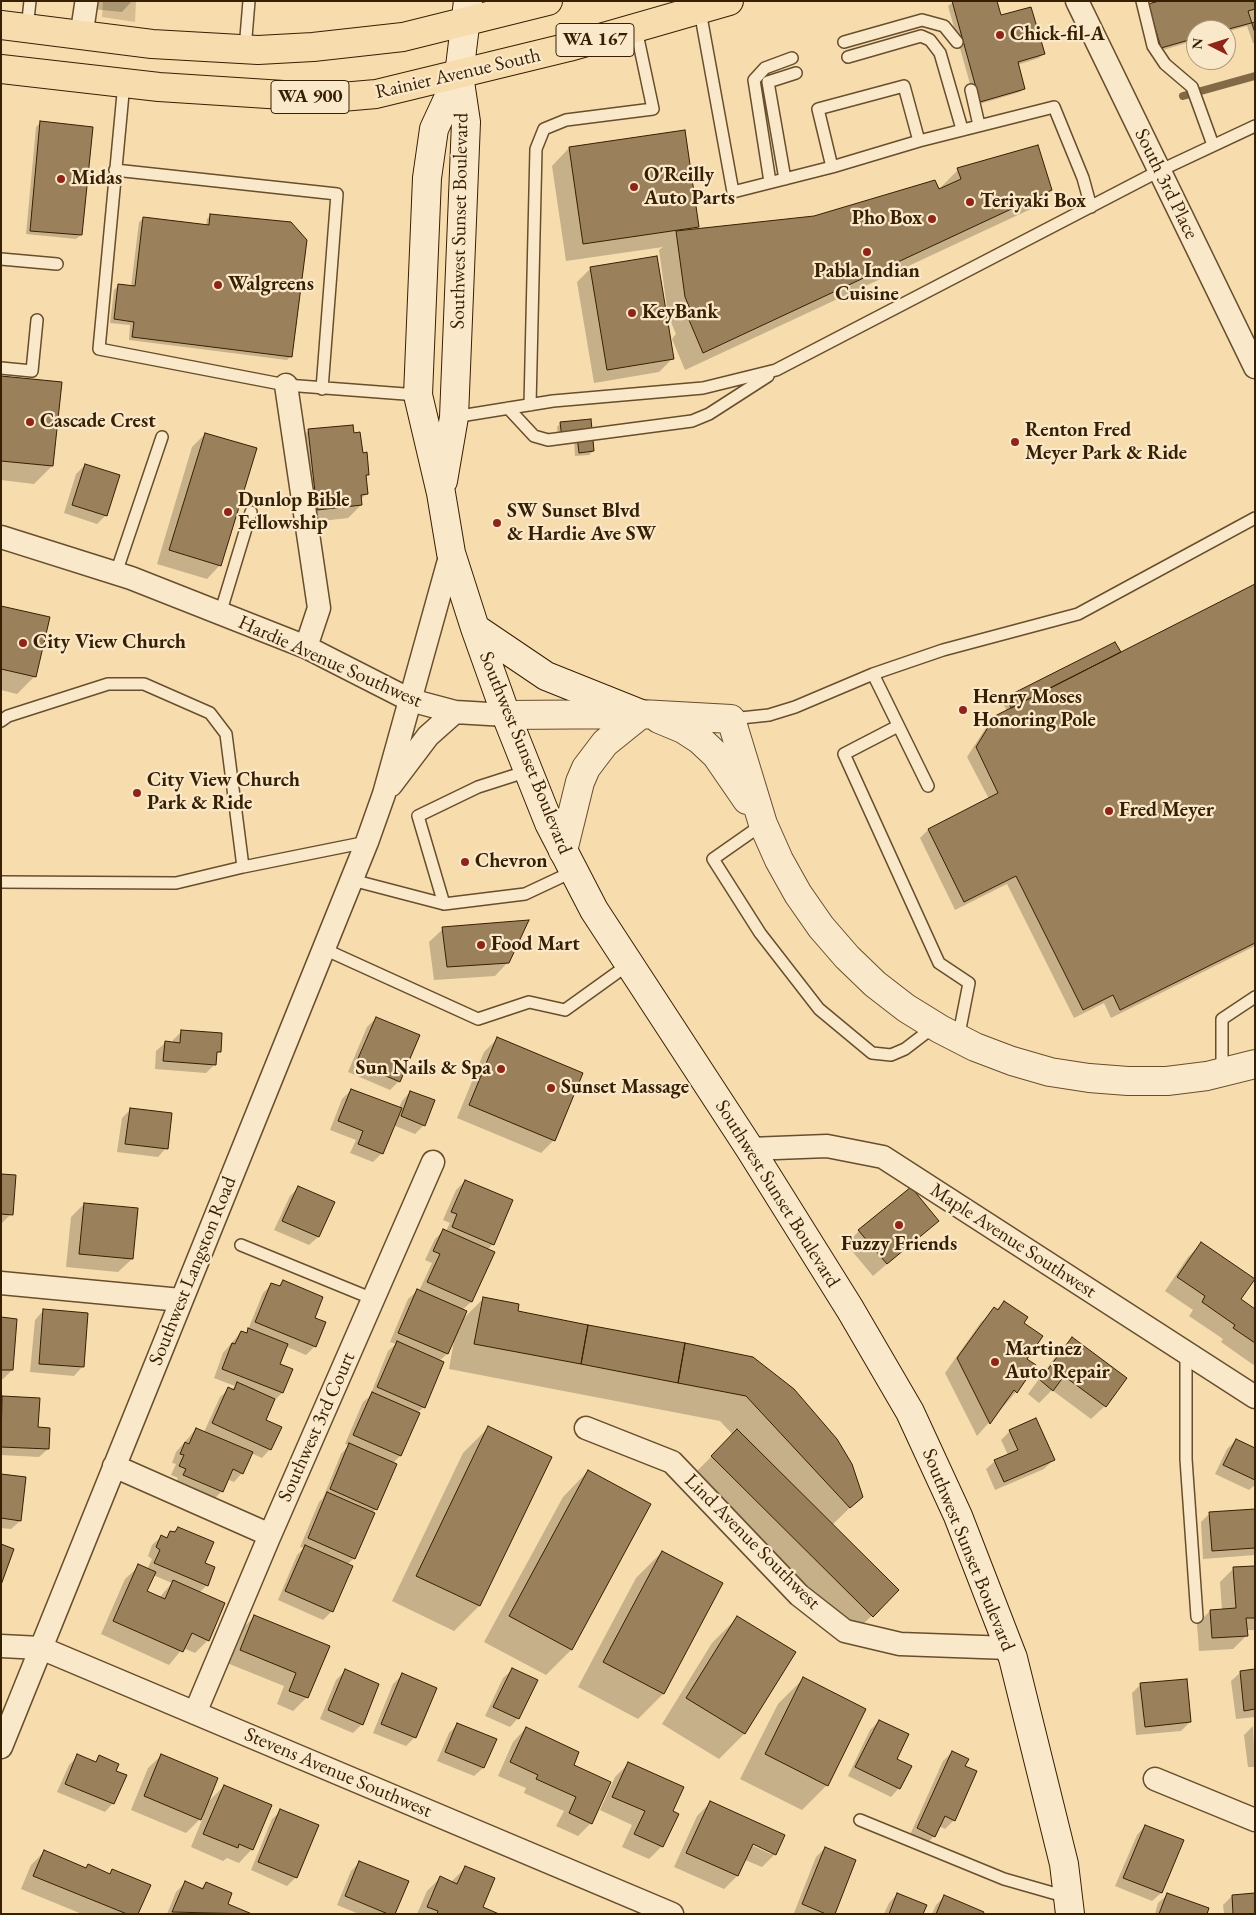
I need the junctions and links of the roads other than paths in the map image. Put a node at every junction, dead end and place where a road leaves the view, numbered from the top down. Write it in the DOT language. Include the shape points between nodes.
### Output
graph roads {
  1 [pos="30,1"];
  2 [pos="81,1"];
  3 [pos="92,1"];
  4 [pos="249,1"];
  5 [pos="548,1"];
  6 [pos="730,1"];
  7 [pos="1077,1"];
  8 [pos="1142,1"];
  9 [pos="467,11"];
  10 [pos="700,11"];
  11 [pos="14,27"];
  12 [pos="636,29"];
  13 [pos="81,35"];
  14 [pos="844,42"];
  15 [pos="957,42"];
  16 [pos="245,49"];
  17 [pos="848,57"];
  18 [pos="792,58"];
  19 [pos="1,69"];
  20 [pos="796,73"];
  21 [pos="459,75"];
  22 [pos="124,83"];
  23 [pos="970,90"];
  24 [pos="979,125"];
  25 [pos="1255,126"];
  26 [pos="962,130"];
  27 [pos="919,140"];
  28 [pos="1213,145"];
  29 [pos="832,167"];
  30 [pos="116,170"];
  31 [pos="1159,171"];
  32 [pos="785,179"];
  33 [pos="770,182"];
  34 [pos="1091,207"];
  35 [pos="1,259"];
  36 [pos="57,264"];
  37 [pos="37,320"];
  38 [pos="1255,367"];
  39 [pos="1,368"];
  40 [pos="776,370"];
  41 [pos="286,385"];
  42 [pos="322,389"];
  43 [pos="418,395"];
  44 [pos="530,405"];
  45 [pos="508,408"];
  46 [pos="454,417"];
  47 [pos="162,437"];
  48 [pos="441,493"];
  49 [pos="251,512"];
  50 [pos="1253,522"];
  51 [pos="1,537"];
  52 [pos="451,553"];
  53 [pos="116,573"];
  54 [pos="220,614"];
  55 [pos="474,628"];
  56 [pos="306,647"];
  57 [pos="873,674"];
  58 [pos="410,700"];
  59 [pos="455,712"];
  60 [pos="641,714"];
  61 [pos="506,715"];
  62 [pos="731,718"];
  63 [pos="1,721"];
  64 [pos="898,726"];
  65 [pos="528,771"];
  66 [pos="928,786"];
  67 [pos="384,794"];
  68 [pos="763,824"];
  69 [pos="367,842"];
  70 [pos="569,861"];
  71 [pos="243,867"];
  72 [pos="352,880"];
  73 [pos="1,882"];
  74 [pos="444,904"];
  75 [pos="324,949"];
  76 [pos="630,964"];
  77 [pos="1255,997"];
  78 [pos="935,1026"];
  79 [pos="958,1039"];
  80 [pos="1255,1064"];
  81 [pos="1222,1072"];
  82 [pos="750,1149"];
  83 [pos="433,1162"];
  84 [pos="241,1245"];
  85 [pos="1,1283"];
  86 [pos="373,1299"];
  87 [pos="181,1300"];
  88 [pos="1186,1352"];
  89 [pos="1255,1397"];
  90 [pos="586,1428"];
  91 [pos="114,1466"];
  92 [pos="270,1535"];
  93 [pos="1197,1617"];
  94 [pos="1,1646"];
  95 [pos="41,1648"];
  96 [pos="1009,1648"];
  97 [pos="195,1713"];
  98 [pos="1,1747"];
  99 [pos="1155,1779"];
  100 [pos="860,1820"];
  101 [pos="1255,1820"];
  102 [pos="1069,1905"];
  103 [pos="672,1914"];
  1 -- 11 [label="lane"];
  2 -- 13 [label="lane"];
  3 -- 13 [label="lane"];
  4 -- 16 [label="lane"];
  5 -- 9 [label="main road, WA 167"];
  6 -- 10 [label="main road, Rainier Avenue South / WA 167"];
  7 -- 31 [label="street, South 3rd Place"];
  8 -- 28 [label="lane" via="1153,46 1165,64 1192,86"];
  9 -- 16 [label="main road" via="403,37 313,47"];
  9 -- 21 [label="main road"];
  10 -- 12 [label="main road, Rainier Avenue South / WA 167"];
  10 -- 33 [label="lane" via="733,192"];
  11 -- 13 [label="main road"];
  12 -- 21 [label="main road, Rainier Avenue South / WA 167"];
  12 -- 44 [label="lane" via="653,109 566,120 544,129 536,149"];
  13 -- 16 [label="main road" via="152,44"];
  14 -- 15 [label="lane" via="922,20 944,26"];
  17 -- 26 [label="lane" via="920,36 930,40 940,53"];
  18 -- 33 [label="lane" via="765,68 754,80"];
  19 -- 22 [label="main road, Rainier Avenue South / WA 900"];
  20 -- 32 [label="lane" via="768,82"];
  21 -- 22 [label="main road, Rainier Avenue South / WA 900" via="376,94 330,98"];
  21 -- 43 [label="main road, Southwest Sunset Boulevard" via="434,129 427,178"];
  21 -- 46 [label="main road, Southwest Sunset Boulevard" via="466,122"];
  22 -- 30 [label="lane"];
  23 -- 24 [label="lane"];
  24 -- 26 [label="lane"];
  24 -- 34 [label="lane" via="1054,107 1083,178"];
  25 -- 28 [label="lane"];
  26 -- 27 [label="lane"];
  27 -- 29 [label="lane"];
  27 -- 29 [label="lane" via="904,86 818,109"];
  28 -- 31 [label="lane"];
  29 -- 32 [label="lane"];
  30 -- 41 [label="lane" via="99,349"];
  30 -- 42 [label="lane" via="337,194"];
  31 -- 34 [label="lane"];
  31 -- 38 [label="street, South 3rd Place"];
  32 -- 33 [label="lane"];
  34 -- 40 [label="lane"];
  35 -- 36 [label="lane"];
  37 -- 39 [label="lane" via="32,375"];
  40 -- 44 [label="lane" via="703,388"];
  40 -- 45 [label="lane" via="709,414 692,421 548,440 534,436"];
  41 -- 42 [label="lane"];
  41 -- 56 [label="street" via="319,608"];
  42 -- 43 [label="lane"];
  43 -- 48 [label="main road, Southwest Sunset Boulevard"];
  44 -- 45 [label="lane"];
  45 -- 46 [label="lane"];
  46 -- 48 [label="main road, Southwest Sunset Boulevard"];
  47 -- 53 [label="lane"];
  48 -- 52 [label="main road, Southwest Sunset Boulevard"];
  49 -- 54 [label="lane"];
  50 -- 57 [label="lane" via="1078,614 943,650"];
  51 -- 53 [label="street, Hardie Avenue Southwest"];
  52 -- 55 [label="main road, Southwest Sunset Boulevard"];
  52 -- 58 [label="street, Southwest Langston Road"];
  53 -- 54 [label="street, Hardie Avenue Southwest"];
  54 -- 56 [label="street, Hardie Avenue Southwest"];
  55 -- 60 [label="main road" via="546,676"];
  55 -- 61 [label="main road, Southwest Sunset Boulevard"];
  56 -- 58 [label="street, Hardie Avenue Southwest"];
  57 -- 62 [label="lane" via="795,707 769,715"];
  57 -- 64 [label="lane"];
  58 -- 59 [label="street, Hardie Avenue Southwest"];
  58 -- 67 [label="street, Southwest Langston Road"];
  59 -- 61 [label="street, Hardie Avenue Southwest"];
  59 -- 67 [label="street, Southwest Langston Road" via="428,736"];
  60 -- 61 [label="main road, Hardie Avenue Southwest"];
  60 -- 62 [label="main road, Hardie Avenue Southwest"];
  60 -- 68 [label="main road, Hardie Avenue Southwest" via="683,729 700,740 716,755"];
  60 -- 70 [label="main road" via="605,743 586,768 580,782"];
  61 -- 65 [label="main road, Southwest Sunset Boulevard"];
  62 -- 68 [label="main road, Hardie Avenue Southwest"];
  63 -- 71 [label="lane" via="108,684 144,684 210,713 226,734"];
  64 -- 66 [label="lane"];
  64 -- 79 [label="lane" via="844,754 940,963 969,984"];
  65 -- 70 [label="main road, Southwest Sunset Boulevard"];
  65 -- 74 [label="lane" via="478,787 418,816"];
  67 -- 69 [label="street, Southwest Langston Road"];
  68 -- 78 [label="main road, Hardie Avenue Southwest" via="778,860 821,927 876,984"];
  68 -- 78 [label="lane" via="713,859 760,933 819,1009 872,1053 892,1055"];
  69 -- 71 [label="lane"];
  69 -- 72 [label="street, Southwest Langston Road"];
  70 -- 74 [label="lane" via="525,894"];
  70 -- 76 [label="main road, Southwest Sunset Boulevard" via="594,910"];
  71 -- 73 [label="lane" via="176,883"];
  72 -- 74 [label="lane"];
  72 -- 75 [label="street, Southwest Langston Road"];
  75 -- 76 [label="lane" via="478,1019 529,1002 565,1010"];
  75 -- 87 [label="street, Southwest Langston Road"];
  76 -- 82 [label="main road, Southwest Sunset Boulevard"];
  77 -- 81 [label="lane" via="1222,1019"];
  78 -- 79 [label="main road, Hardie Avenue Southwest"];
  79 -- 81 [label="main road, Hardie Avenue Southwest" via="1012,1061 1050,1072 1089,1078 1167,1081"];
  80 -- 81 [label="main road, Hardie Avenue Southwest"];
  82 -- 88 [label="street, Maple Avenue Southwest" via="827,1146 883,1157"];
  82 -- 96 [label="main road, Southwest Sunset Boulevard" via="910,1412 958,1516"];
  83 -- 86 [label="street, Southwest 3rd Court"];
  84 -- 86 [label="lane"];
  85 -- 87 [label="street"];
  86 -- 92 [label="street, Southwest 3rd Court"];
  87 -- 91 [label="street, Southwest Langston Road"];
  88 -- 89 [label="street, Maple Avenue Southwest"];
  88 -- 93 [label="lane" via="1186,1458"];
  90 -- 96 [label="street, Lind Avenue Southwest" via="672,1462 799,1594 845,1631 900,1644"];
  91 -- 92 [label="street"];
  91 -- 95 [label="street, Southwest Langston Road"];
  92 -- 97 [label="street, Southwest 3rd Court"];
  94 -- 95 [label="street, Stevens Avenue Southwest"];
  95 -- 97 [label="street, Stevens Avenue Southwest"];
  95 -- 98 [label="street, Southwest Langston Road"];
  96 -- 102 [label="main road, Southwest Sunset Boulevard" via="1057,1832"];
  97 -- 103 [label="street, Stevens Avenue Southwest"];
  99 -- 101 [label="street"];
  100 -- 102 [label="lane"];
}
